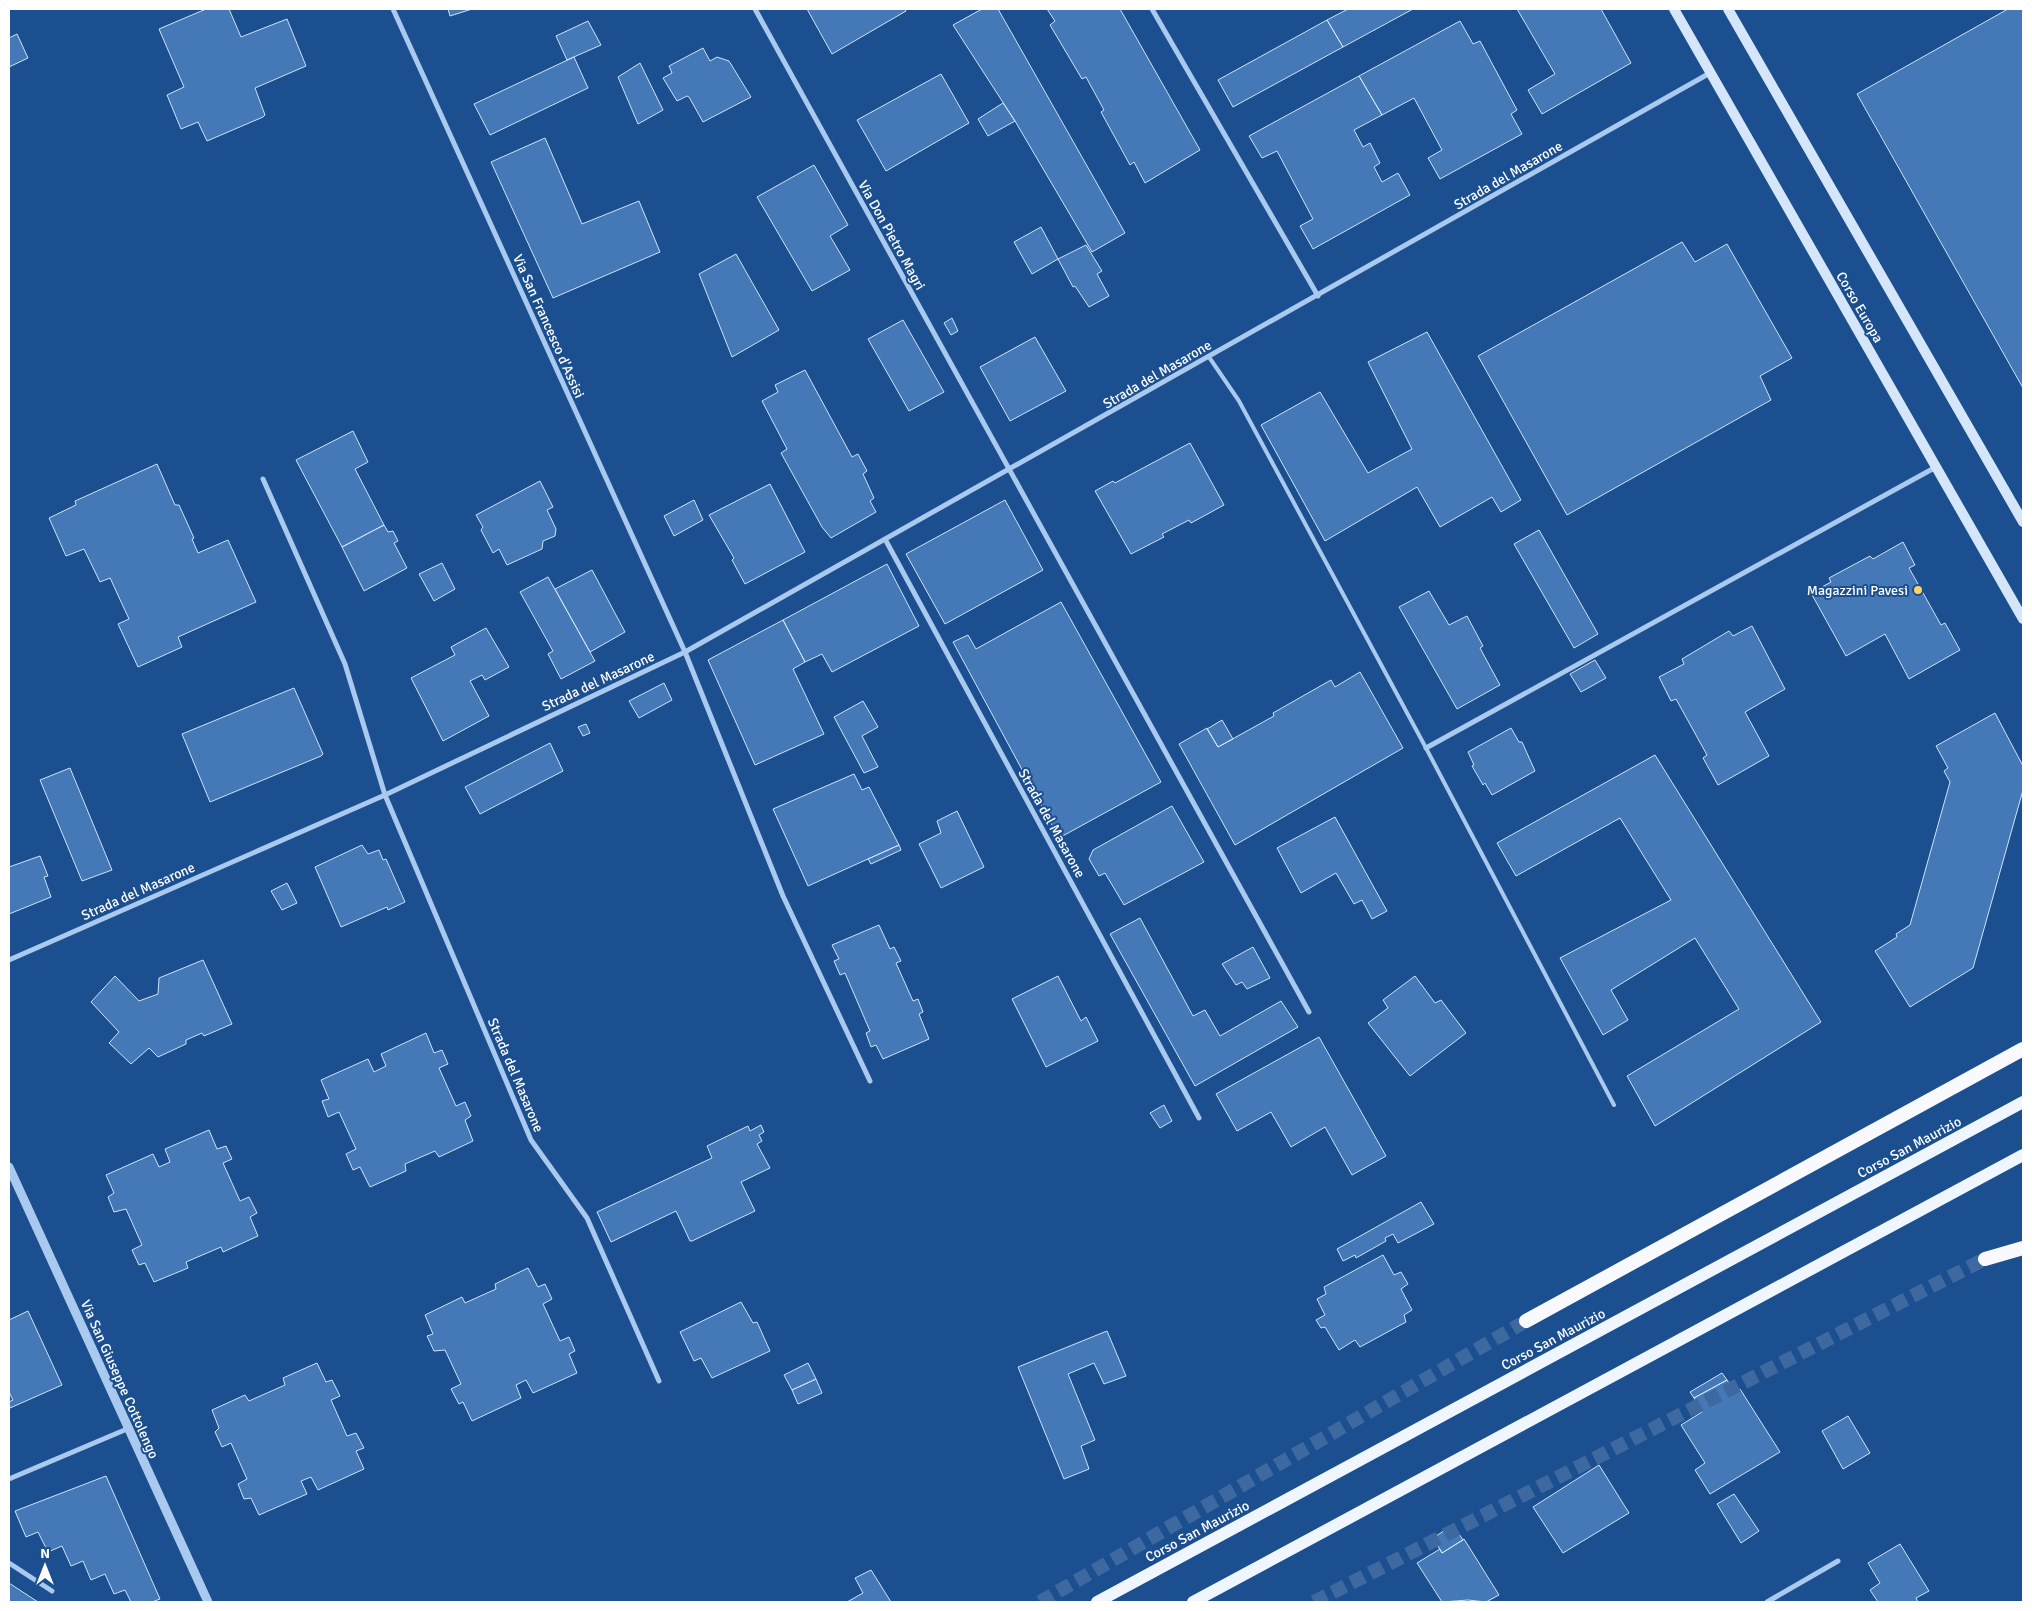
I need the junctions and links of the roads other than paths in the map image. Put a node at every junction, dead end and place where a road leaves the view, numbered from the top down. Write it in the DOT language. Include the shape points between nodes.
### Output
graph roads {
  1 [pos="393,9"];
  2 [pos="755,9"];
  3 [pos="1152,9"];
  4 [pos="1674,9"];
  5 [pos="1728,9"];
  6 [pos="1710,73"];
  7 [pos="1318,296"];
  8 [pos="1209,357"];
  9 [pos="1936,467"];
  10 [pos="1009,471"];
  11 [pos="263,479"];
  12 [pos="2023,522"];
  13 [pos="885,539"];
  14 [pos="2023,619"];
  15 [pos="685,652"];
  16 [pos="1426,748"];
  17 [pos="385,795"];
  18 [pos="9,960"];
  19 [pos="1309,1012"];
  20 [pos="2023,1050"];
  21 [pos="870,1081"];
  22 [pos="2023,1102"];
  23 [pos="1614,1105"];
  24 [pos="1199,1118"];
  25 [pos="2023,1155"];
  26 [pos="9,1167"];
  27 [pos="2023,1248"];
  28 [pos="1985,1259"];
  29 [pos="1526,1321"];
  30 [pos="659,1382"];
  31 [pos="127,1429"];
  32 [pos="9,1479"];
  33 [pos="1838,1561"];
  34 [pos="9,1563"];
  35 [pos="52,1591"];
  36 [pos="208,1602"];
  37 [pos="1097,1602"];
  38 [pos="1193,1602"];
  39 [pos="1767,1602"];
  1 -- 15 [label="street, Via San Francesco d'Assisi"];
  2 -- 10 [label="street, Via Don Pietro Magri"];
  3 -- 7 [label="street"];
  4 -- 6 [label="main road, Corso Europa"];
  5 -- 12 [label="main road"];
  6 -- 7 [label="street, Strada del Masarone"];
  6 -- 9 [label="main road, Corso Europa"];
  7 -- 8 [label="street, Strada del Masarone"];
  8 -- 10 [label="street, Strada del Masarone"];
  8 -- 16 [label="lane" via="1239,401"];
  9 -- 14 [label="main road, Corso Europa"];
  9 -- 16 [label="street"];
  10 -- 13 [label="street, Strada del Masarone"];
  10 -- 19 [label="street"];
  11 -- 17 [label="street, Strada del Masarone" via="345,664"];
  13 -- 15 [label="street, Strada del Masarone"];
  13 -- 24 [label="street, Strada del Masarone"];
  15 -- 17 [label="street, Strada del Masarone"];
  15 -- 21 [label="street" via="783,896"];
  16 -- 23 [label="lane"];
  17 -- 18 [label="street, Strada del Masarone"];
  17 -- 30 [label="street, Strada del Masarone" via="531,1140 587,1218"];
  20 -- 29 [label="highway"];
  22 -- 37 [label="main road, Corso San Maurizio"];
  25 -- 38 [label="main road"];
  26 -- 31 [label="street, Via San Giuseppe Cottolengo"];
  27 -- 28 [label="highway"];
  31 -- 32 [label="street"];
  31 -- 36 [label="street, Via San Giuseppe Cottolengo"];
  33 -- 39 [label="street"];
  34 -- 35 [label="street"];
}
